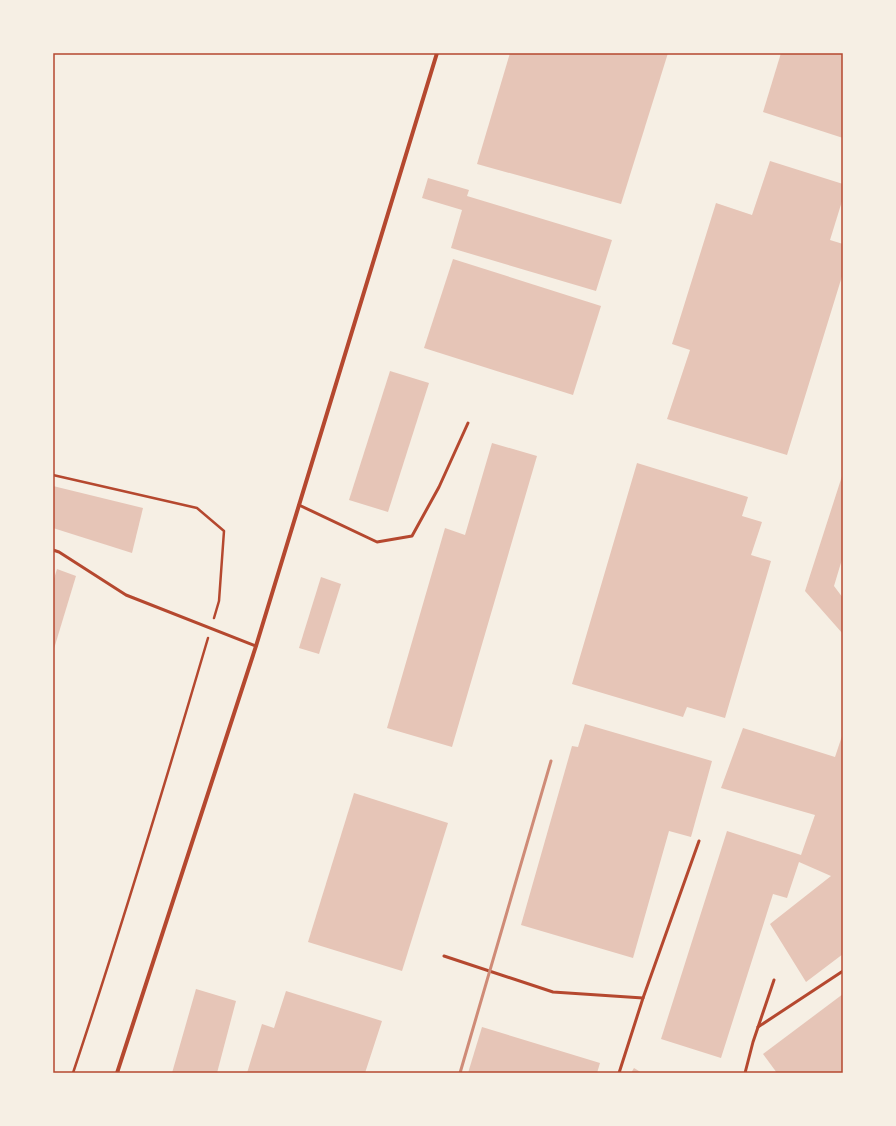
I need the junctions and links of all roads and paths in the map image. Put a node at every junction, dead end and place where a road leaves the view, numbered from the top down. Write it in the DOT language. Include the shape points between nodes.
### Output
graph roads {
  1 [pos="437,53"];
  2 [pos="468,423"];
  3 [pos="53,475"];
  4 [pos="299,505"];
  5 [pos="53,550"];
  6 [pos="211,628"];
  7 [pos="256,646"];
  8 [pos="699,841"];
  9 [pos="444,956"];
  10 [pos="843,971"];
  11 [pos="774,980"];
  12 [pos="643,998"];
  13 [pos="758,1027"];
  14 [pos="73,1073"];
  15 [pos="117,1073"];
  16 [pos="619,1073"];
  17 [pos="745,1073"];
  1 -- 4 [label="street"];
  2 -- 4 [label="lane" via="439,487 412,536 377,542"];
  3 -- 6 [label="path" via="197,508 224,531 219,601"];
  4 -- 7 [label="street"];
  5 -- 6 [label="lane" via="126,595"];
  6 -- 7 [label="lane"];
  6 -- 14 [label="path" via="170,770"];
  7 -- 15 [label="street"];
  8 -- 12 [label="lane"];
  9 -- 12 [label="lane" via="553,992"];
  10 -- 13 [label="lane"];
  11 -- 13 [label="lane"];
  12 -- 16 [label="lane"];
  13 -- 17 [label="lane"];
}
